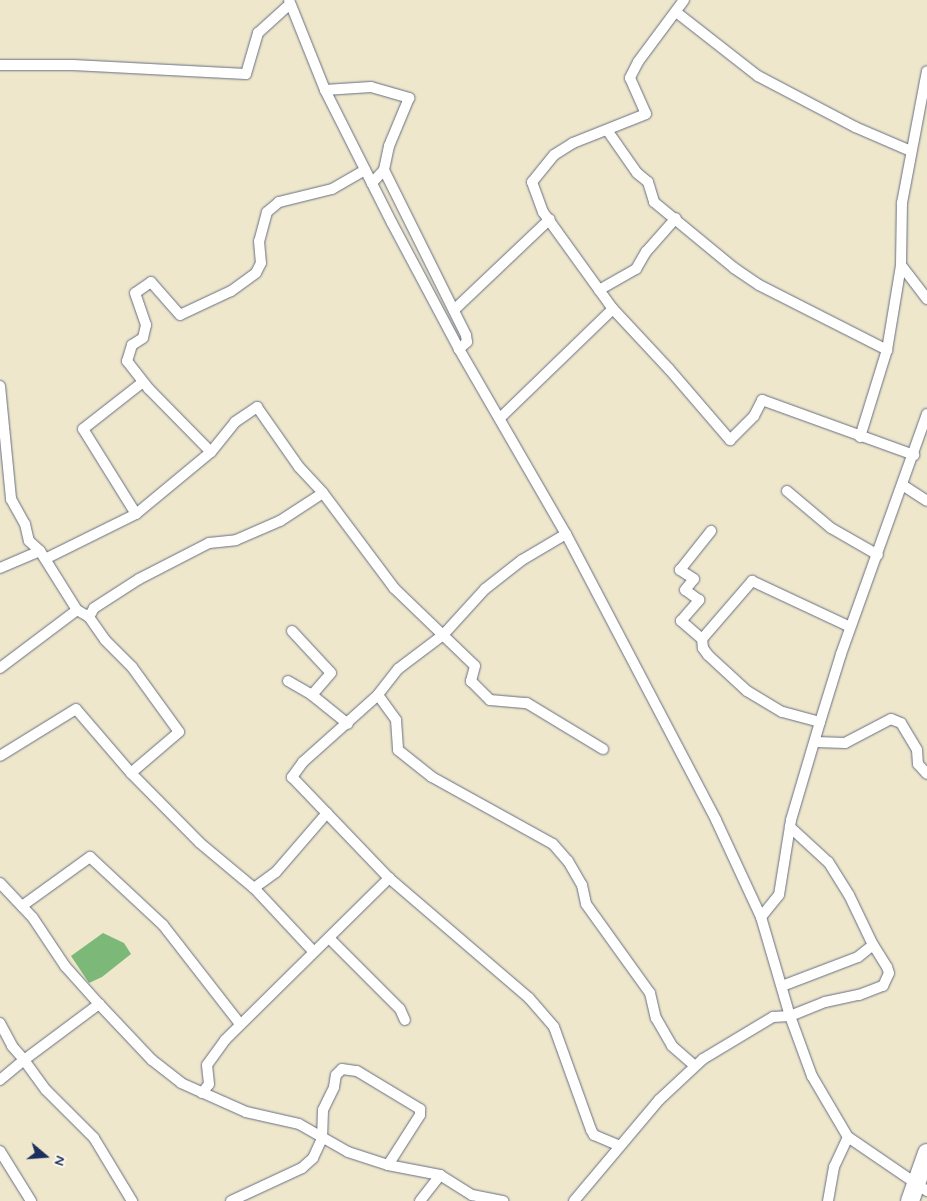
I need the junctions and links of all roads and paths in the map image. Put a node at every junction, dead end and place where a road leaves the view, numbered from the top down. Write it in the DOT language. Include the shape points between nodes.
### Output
graph roads {
  1 [pos="684,0"];
  2 [pos="290,2"];
  3 [pos="676,12"];
  4 [pos="0,65"];
  5 [pos="927,71"];
  6 [pos="325,90"];
  7 [pos="607,130"];
  8 [pos="911,151"];
  9 [pos="365,170"];
  10 [pos="384,170"];
  11 [pos="372,183"];
  12 [pos="676,218"];
  13 [pos="550,219"];
  14 [pos="901,264"];
  15 [pos="599,290"];
  16 [pos="927,299"];
  17 [pos="613,309"];
  18 [pos="454,310"];
  19 [pos="459,349"];
  20 [pos="887,350"];
  21 [pos="143,382"];
  22 [pos="0,386"];
  23 [pos="927,414"];
  24 [pos="500,418"];
  25 [pos="924,433"];
  26 [pos="860,437"];
  27 [pos="211,452"];
  28 [pos="914,455"];
  29 [pos="904,486"];
  30 [pos="788,491"];
  31 [pos="323,493"];
  32 [pos="927,501"];
  33 [pos="136,514"];
  34 [pos="711,531"];
  35 [pos="566,534"];
  36 [pos="44,555"];
  37 [pos="878,555"];
  38 [pos="0,568"];
  39 [pos="77,610"];
  40 [pos="89,617"];
  41 [pos="850,627"];
  42 [pos="292,631"];
  43 [pos="443,635"];
  44 [pos="702,639"];
  45 [pos="0,668"];
  46 [pos="288,681"];
  47 [pos="312,695"];
  48 [pos="378,695"];
  49 [pos="820,722"];
  50 [pos="348,724"];
  51 [pos="816,742"];
  52 [pos="603,749"];
  53 [pos="0,756"];
  54 [pos="131,773"];
  55 [pos="927,774"];
  56 [pos="328,813"];
  57 [pos="790,827"];
  58 [pos="389,878"];
  59 [pos="0,883"];
  60 [pos="254,888"];
  61 [pos="22,906"];
  62 [pos="761,917"];
  63 [pos="329,938"];
  64 [pos="873,945"];
  65 [pos="313,951"];
  66 [pos="782,986"];
  67 [pos="99,1004"];
  68 [pos="790,1016"];
  69 [pos="404,1020"];
  70 [pos="0,1023"];
  71 [pos="240,1024"];
  72 [pos="24,1060"];
  73 [pos="695,1066"];
  74 [pos="0,1080"];
  75 [pos="202,1093"];
  76 [pos="848,1137"];
  77 [pos="322,1139"];
  78 [pos="618,1145"];
  79 [pos="0,1152"];
  80 [pos="927,1153"];
  81 [pos="388,1164"];
  82 [pos="440,1175"];
  83 [pos="918,1192"];
  84 [pos="31,1201"];
  85 [pos="132,1201"];
  86 [pos="231,1201"];
  87 [pos="420,1201"];
  88 [pos="503,1201"];
  89 [pos="574,1201"];
  90 [pos="828,1201"];
  1 -- 3 [label="street"];
  2 -- 4 [label="street" via="258,33 246,74 73,65"];
  2 -- 6 [label="street"];
  3 -- 7 [label="street" via="638,62 630,78 646,114"];
  3 -- 8 [label="street" via="758,76 855,127"];
  5 -- 8 [label="street"];
  6 -- 9 [label="street"];
  6 -- 10 [label="street" via="371,86 409,98 389,146"];
  7 -- 12 [label="street" via="637,173 648,182 654,202"];
  7 -- 13 [label="street" via="573,143 554,155 532,182 533,193"];
  8 -- 14 [label="street" via="902,203"];
  9 -- 11 [label="street"];
  9 -- 21 [label="street" via="332,189 279,202 266,212 259,241 261,263 256,273 231,291 180,314 151,282 136,293 146,325 143,338 132,345 127,361"];
  10 -- 11 [label="street"];
  10 -- 18 [label="street"];
  11 -- 19 [label="street"];
  12 -- 15 [label="street" via="646,252 636,269"];
  12 -- 20 [label="street" via="742,275"];
  13 -- 15 [label="street"];
  13 -- 18 [label="street"];
  14 -- 16 [label="street"];
  14 -- 20 [label="street"];
  15 -- 17 [label="street"];
  17 -- 24 [label="street"];
  17 -- 26 [label="street" via="730,440 754,416 762,400"];
  18 -- 19 [label="street" via="466,335 466,342"];
  19 -- 24 [label="street"];
  20 -- 26 [label="street"];
  21 -- 27 [label="street"];
  21 -- 33 [label="street" via="83,429"];
  22 -- 36 [label="street" via="11,499 25,524 28,541"];
  23 -- 25 [label="street"];
  24 -- 35 [label="street"];
  25 -- 28 [label="street"];
  26 -- 28 [label="street"];
  27 -- 31 [label="street" via="235,422 257,408 298,468"];
  27 -- 33 [label="street"];
  28 -- 29 [label="street"];
  29 -- 32 [label="street"];
  29 -- 37 [label="street"];
  30 -- 37 [label="street" via="831,528"];
  31 -- 40 [label="street" via="280,521 236,540 209,543 139,579 94,608"];
  31 -- 43 [label="street" via="394,588"];
  33 -- 36 [label="street"];
  34 -- 44 [label="street" via="680,570 694,579 685,590 699,600 681,620"];
  35 -- 43 [label="street" via="522,560 484,589"];
  35 -- 62 [label="street" via="716,820"];
  36 -- 38 [label="street"];
  36 -- 39 [label="street"];
  37 -- 41 [label="street"];
  39 -- 40 [label="street"];
  39 -- 45 [label="street"];
  40 -- 54 [label="street" via="105,640 132,667 179,732"];
  41 -- 44 [label="street" via="752,581"];
  41 -- 49 [label="street"];
  42 -- 47 [label="street" via="330,673"];
  43 -- 48 [label="street" via="398,669"];
  43 -- 52 [label="street" via="475,666 472,681 490,700 527,703"];
  44 -- 49 [label="street" via="708,655 747,691 782,712"];
  46 -- 47 [label="street"];
  47 -- 50 [label="street"];
  48 -- 50 [label="street"];
  48 -- 73 [label="street" via="396,720 398,750 432,778 552,844 568,861 582,885 586,904 650,993 656,1018 672,1046"];
  49 -- 51 [label="street"];
  50 -- 56 [label="street" via="303,762 292,777"];
  51 -- 55 [label="street" via="845,743 891,719 901,723 917,750 918,764"];
  51 -- 57 [label="street"];
  53 -- 54 [label="street" via="76,709"];
  54 -- 60 [label="street" via="200,843"];
  56 -- 58 [label="street"];
  56 -- 60 [label="street" via="276,872"];
  57 -- 62 [label="street" via="779,895"];
  57 -- 64 [label="street" via="828,862"];
  58 -- 63 [label="street"];
  58 -- 78 [label="street" via="529,998 554,1027 591,1130 594,1135"];
  59 -- 61 [label="street"];
  60 -- 65 [label="street"];
  61 -- 67 [label="street" via="65,966"];
  61 -- 71 [label="street" via="90,857 163,925"];
  62 -- 66 [label="street"];
  63 -- 65 [label="street"];
  63 -- 69 [label="street" via="400,1009"];
  64 -- 66 [label="street" via="858,957"];
  64 -- 68 [label="street" via="889,973 882,986"];
  65 -- 71 [label="street"];
  66 -- 68 [label="street"];
  67 -- 72 [label="street"];
  67 -- 75 [label="street" via="162,1070 180,1084"];
  68 -- 73 [label="street" via="773,1017 758,1023"];
  68 -- 76 [label="street" via="812,1076"];
  70 -- 72 [label="street"];
  71 -- 75 [label="street" via="207,1065 209,1084"];
  72 -- 74 [label="street"];
  72 -- 85 [label="street" via="46,1090 94,1138"];
  73 -- 78 [label="street" via="658,1100"];
  75 -- 77 [label="street" via="246,1112 299,1124"];
  76 -- 83 [label="street"];
  76 -- 90 [label="street" via="834,1167"];
  77 -- 81 [label="street"];
  77 -- 81 [label="street" via="323,1110 334,1087 336,1074 349,1068 420,1109"];
  77 -- 86 [label="street" via="319,1150 302,1168"];
  78 -- 89 [label="street"];
  79 -- 84 [label="street"];
  80 -- 83 [label="highway"];
  81 -- 82 [label="street"];
  82 -- 87 [label="street"];
  82 -- 88 [label="street" via="472,1195"];
}
